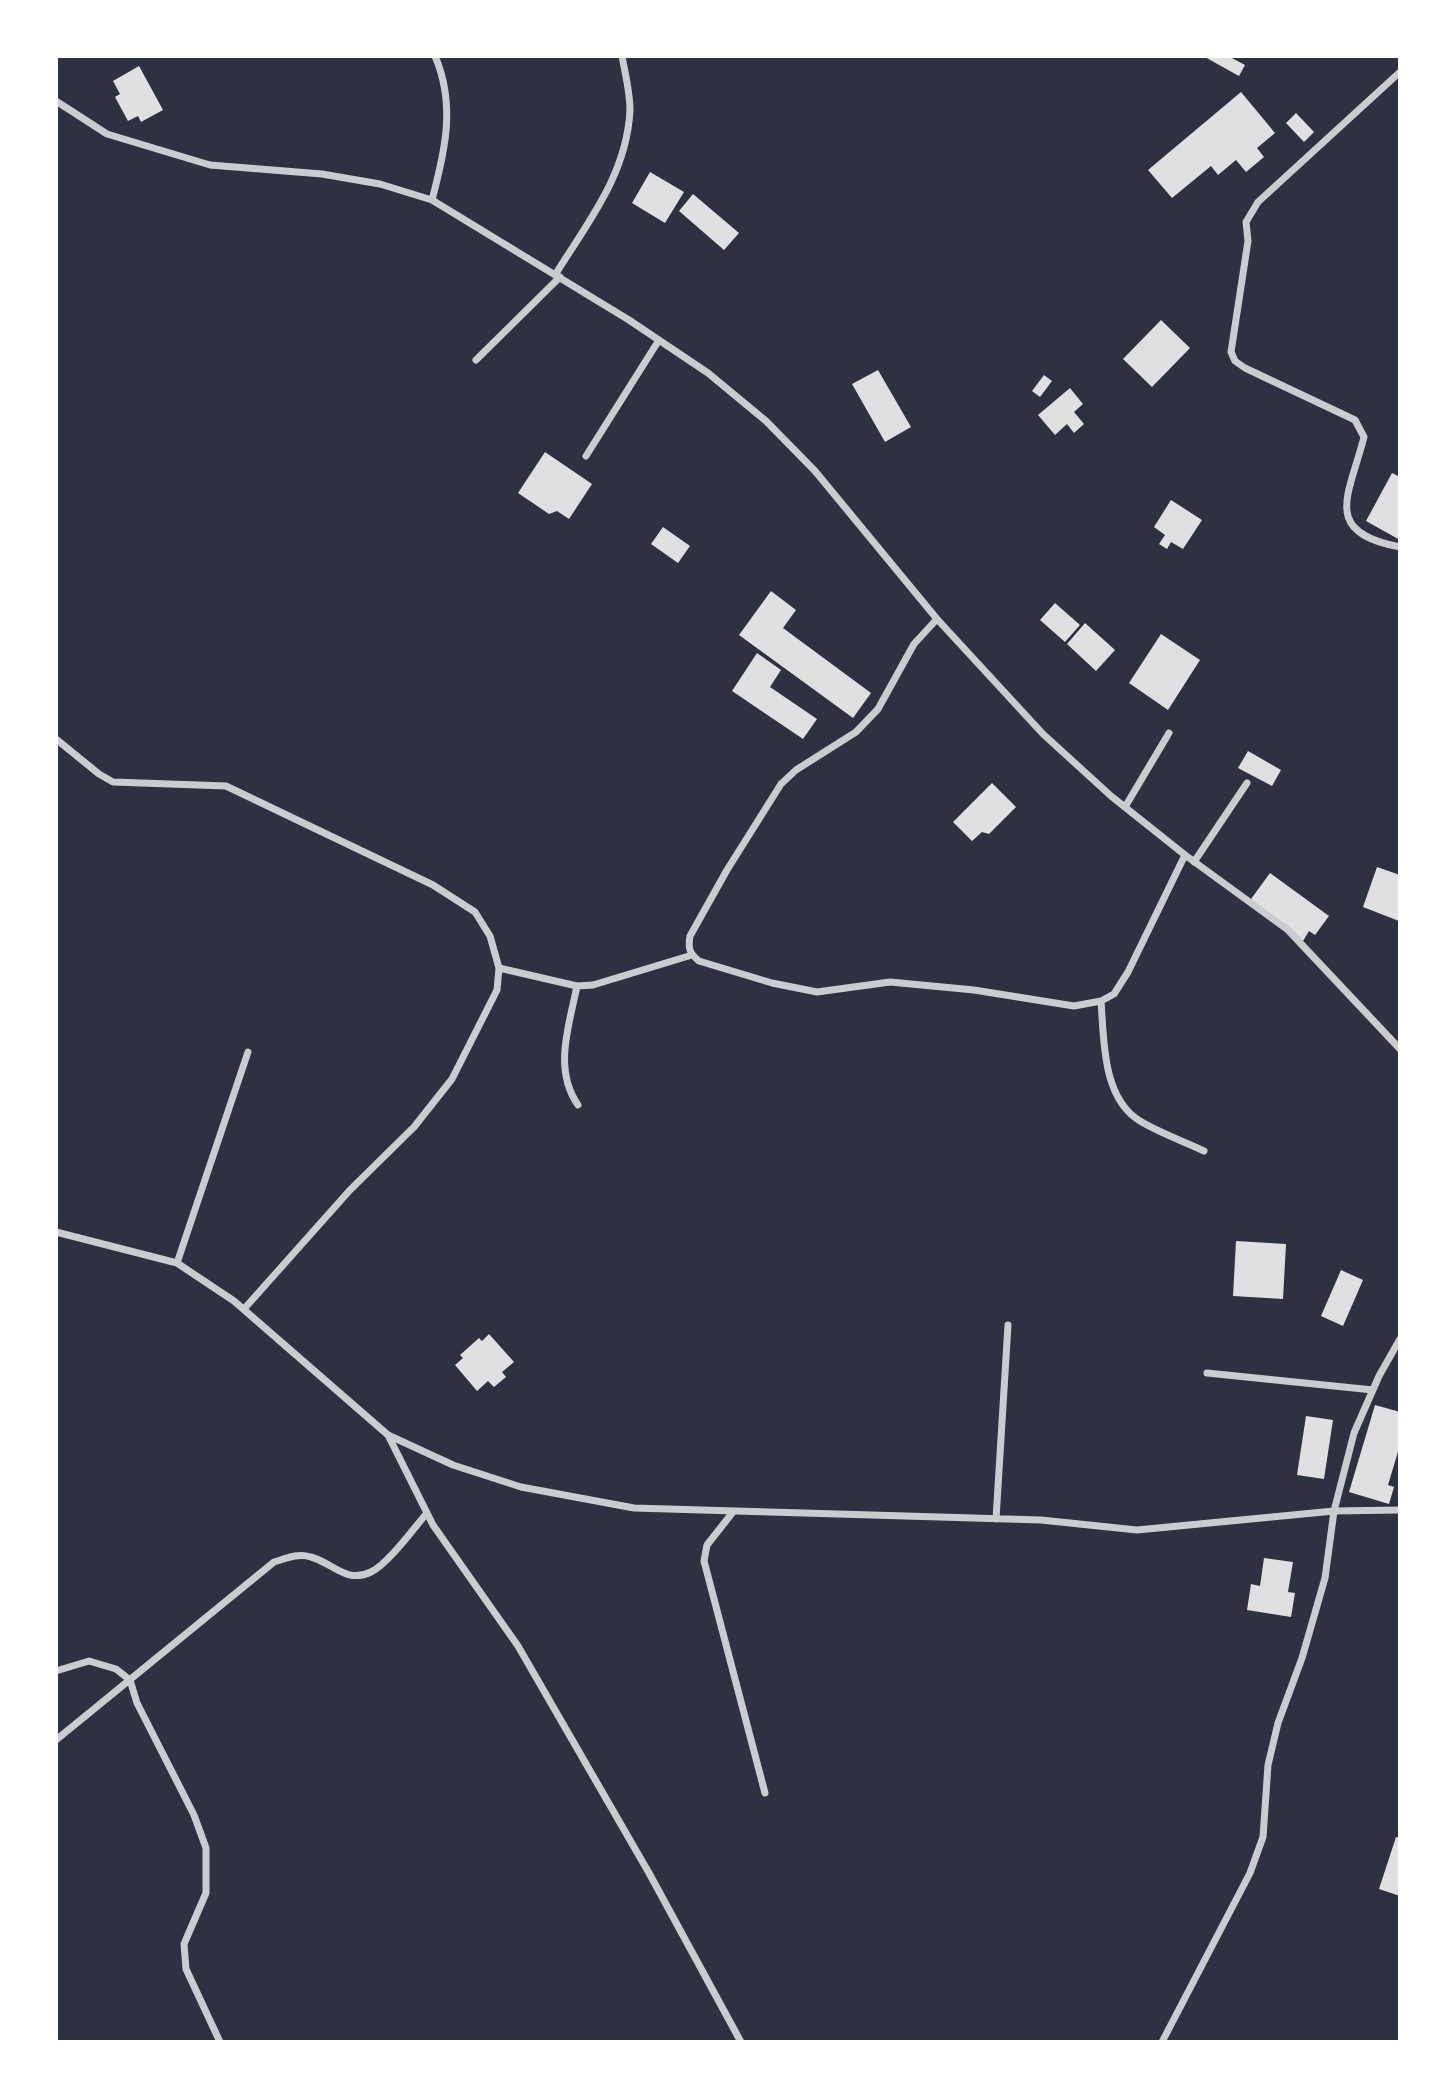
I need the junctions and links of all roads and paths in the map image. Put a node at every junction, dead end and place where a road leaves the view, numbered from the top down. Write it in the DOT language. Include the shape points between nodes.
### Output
graph roads {
  1 [pos="435,56"];
  2 [pos="622,56"];
  3 [pos="1400,72"];
  4 [pos="56,101"];
  5 [pos="432,200"];
  6 [pos="558,276"];
  7 [pos="659,340"];
  8 [pos="477,360"];
  9 [pos="586,456"];
  10 [pos="1400,547"];
  11 [pos="937,619"];
  12 [pos="1169,733"];
  13 [pos="56,739"];
  14 [pos="1247,783"];
  15 [pos="1125,807"];
  16 [pos="1185,855"];
  17 [pos="1194,862"];
  18 [pos="691,955"];
  19 [pos="499,968"];
  20 [pos="578,986"];
  21 [pos="1101,1001"];
  22 [pos="1400,1049"];
  23 [pos="248,1052"];
  24 [pos="578,1105"];
  25 [pos="1204,1151"];
  26 [pos="56,1232"];
  27 [pos="177,1264"];
  28 [pos="244,1309"];
  29 [pos="1008,1325"];
  30 [pos="1400,1339"];
  31 [pos="1207,1373"];
  32 [pos="1373,1390"];
  33 [pos="388,1435"];
  34 [pos="1400,1510"];
  35 [pos="1334,1511"];
  36 [pos="733,1512"];
  37 [pos="428,1513"];
  38 [pos="996,1519"];
  39 [pos="56,1671"];
  40 [pos="130,1680"];
  41 [pos="56,1740"];
  42 [pos="765,1793"];
  43 [pos="220,2042"];
  44 [pos="741,2042"];
  45 [pos="1162,2042"];
  1 -- 5 [label="street" via="444,84 448,131"];
  2 -- 6 [label="street" via="630,106 615,180"];
  3 -- 10 [label="street" via="1248,215 1231,352 1245,368 1355,420 1364,437 1347,503 1348,522 1353,530 1378,543"];
  4 -- 5 [label="street" via="107,134 210,165 322,174 380,184"];
  5 -- 6 [label="street"];
  6 -- 7 [label="street"];
  6 -- 8 [label="street"];
  7 -- 9 [label="street"];
  7 -- 11 [label="street" via="766,421 815,471"];
  11 -- 15 [label="street" via="1043,734"];
  11 -- 18 [label="street" via="914,644 878,709 864,724 781,784 691,936"];
  12 -- 15 [label="street"];
  13 -- 19 [label="street" via="113,782 226,786 433,885 475,912 490,936"];
  14 -- 17 [label="street"];
  15 -- 16 [label="street"];
  16 -- 17 [label="street"];
  16 -- 21 [label="street" via="1128,972 1114,994"];
  17 -- 22 [label="street" via="1288,930"];
  18 -- 20 [label="street"];
  18 -- 21 [label="street" via="772,984 817,992 890,982 1074,1006"];
  19 -- 20 [label="street"];
  19 -- 28 [label="street" via="497,990 452,1079 414,1127 350,1190"];
  20 -- 24 [label="street" via="564,1071 568,1090"];
  21 -- 25 [label="street" via="1105,1055 1120,1099 1139,1120"];
  23 -- 27 [label="street"];
  26 -- 27 [label="street"];
  27 -- 28 [label="street"];
  28 -- 33 [label="street"];
  29 -- 38 [label="street"];
  30 -- 32 [label="street"];
  31 -- 32 [label="street"];
  32 -- 35 [label="street" via="1354,1433"];
  33 -- 36 [label="street" via="453,1465 521,1487 634,1508"];
  33 -- 37 [label="street"];
  34 -- 35 [label="street"];
  35 -- 38 [label="street" via="1137,1530"];
  35 -- 45 [label="street" via="1325,1578 1270,1754 1263,1837 1250,1873"];
  36 -- 38 [label="street"];
  36 -- 42 [label="street" via="707,1545 704,1561"];
  37 -- 40 [label="street" via="374,1571 357,1577 313,1557 297,1555 274,1562"];
  37 -- 44 [label="street" via="518,1646"];
  39 -- 40 [label="street" via="89,1661 116,1669"];
  40 -- 41 [label="street"];
  40 -- 43 [label="street" via="206,1848 206,1894 184,1944 186,1969"];
}
